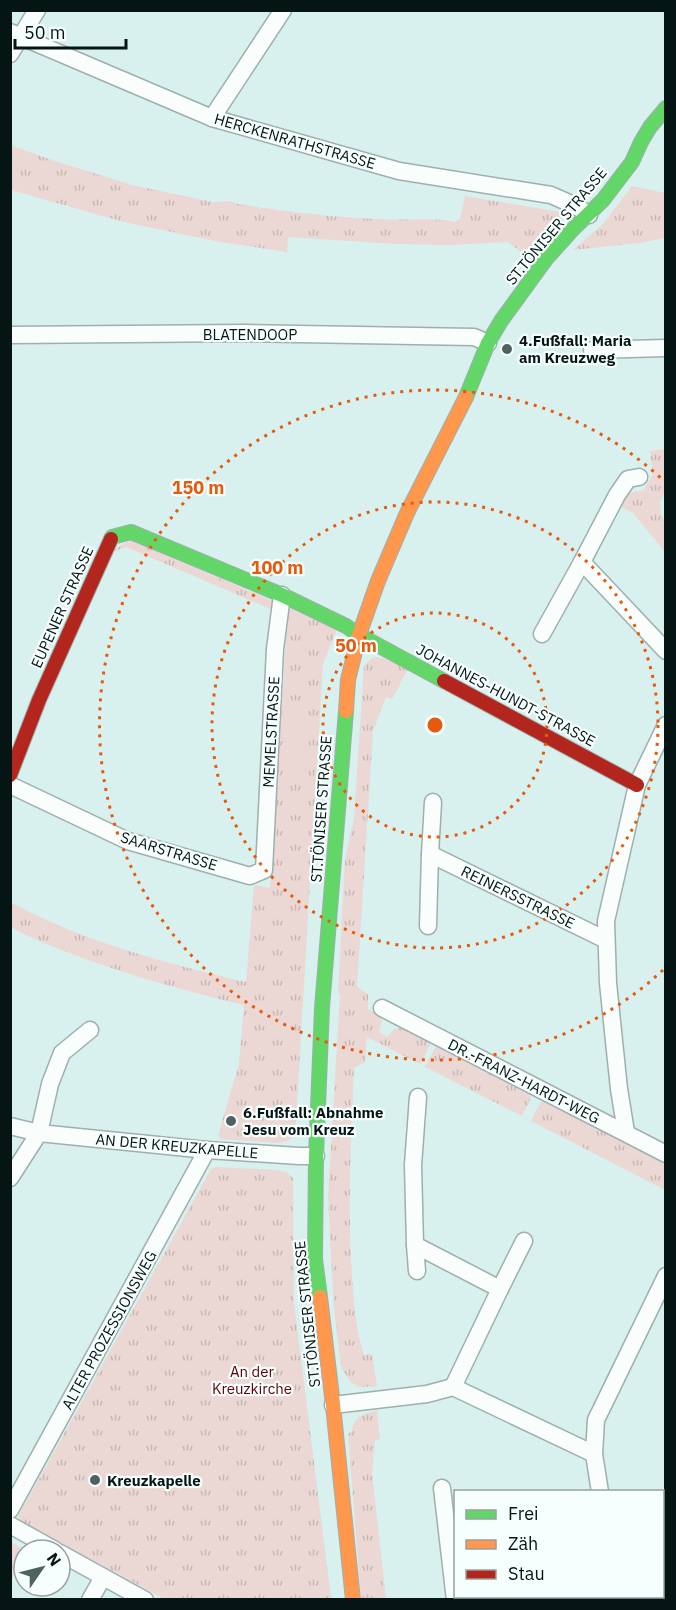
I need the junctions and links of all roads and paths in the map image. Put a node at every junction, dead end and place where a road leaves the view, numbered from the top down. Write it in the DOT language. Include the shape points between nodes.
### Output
graph roads {
  1 [pos="37,10"];
  2 [pos="283,10"];
  3 [pos="16,34"];
  4 [pos="10,54"];
  5 [pos="666,108"];
  6 [pos="212,118"];
  7 [pos="589,215"];
  8 [pos="10,335"];
  9 [pos="488,343"];
  10 [pos="666,348"];
  11 [pos="592,350"];
  12 [pos="639,477"];
  13 [pos="582,562"];
  14 [pos="282,595"];
  15 [pos="542,634"];
  16 [pos="359,635"];
  17 [pos="666,651"];
  18 [pos="666,725"];
  19 [pos="10,775"];
  20 [pos="10,785"];
  21 [pos="637,785"];
  22 [pos="433,802"];
  23 [pos="430,854"];
  24 [pos="264,870"];
  25 [pos="428,926"];
  26 [pos="606,940"];
  27 [pos="382,1008"];
  28 [pos="90,1030"];
  29 [pos="418,1097"];
  30 [pos="10,1126"];
  31 [pos="626,1132"];
  32 [pos="39,1133"];
  33 [pos="207,1150"];
  34 [pos="666,1154"];
  35 [pos="316,1156"];
  36 [pos="10,1178"];
  37 [pos="524,1241"];
  38 [pos="415,1245"];
  39 [pos="417,1271"];
  40 [pos="666,1276"];
  41 [pos="500,1289"];
  42 [pos="453,1387"];
  43 [pos="333,1405"];
  44 [pos="594,1454"];
  45 [pos="442,1488"];
  46 [pos="600,1490"];
  47 [pos="10,1510"];
  48 [pos="10,1525"];
  49 [pos="33,1538"];
  50 [pos="72,1559"];
  51 [pos="454,1564"];
  52 [pos="103,1576"];
  53 [pos="90,1599"];
  54 [pos="145,1599"];
  55 [pos="353,1599"];
  1 -- 3 [label="street"];
  2 -- 6 [label="street"];
  3 -- 4 [label="street"];
  3 -- 6 [label="street, HERCKENRATHSTRASSE"];
  5 -- 7 [label="main road, ST.TÖNISER STRASSE" via="650,127 632,162"];
  6 -- 7 [label="street, HERCKENRATHSTRASSE" via="399,171 551,195"];
  7 -- 9 [label="main road, ST.TÖNISER STRASSE" via="546,260"];
  8 -- 9 [label="street, BLATENDOOP" via="256,334 474,338"];
  9 -- 16 [label="main road, ST.TÖNISER STRASSE" via="465,400 407,513"];
  10 -- 11 [label="street"];
  12 -- 13 [label="street" via="628,479 617,495"];
  13 -- 15 [label="street"];
  13 -- 17 [label="street"];
  14 -- 16 [label="main road, EUPENER STRASSE"];
  14 -- 19 [label="main road, EUPENER STRASSE" via="131,532 112,537"];
  14 -- 24 [label="street, MEMELSTRASSE" via="275,648"];
  16 -- 21 [label="main road, JOHANNES-HUNDT-STRASSE"];
  16 -- 35 [label="main road, ST.TÖNISER STRASSE" via="347,691 322,1008"];
  18 -- 21 [label="street"];
  20 -- 24 [label="street, SAARSTRASSE" via="128,841 250,876"];
  21 -- 26 [label="street" via="606,921"];
  22 -- 23 [label="street"];
  23 -- 25 [label="street"];
  23 -- 26 [label="street, REINERSSTRASSE"];
  26 -- 31 [label="street"];
  27 -- 31 [label="street, DR.-FRANZ-HARDT-WEG"];
  28 -- 32 [label="street" via="62,1053"];
  29 -- 38 [label="street" via="413,1165"];
  30 -- 32 [label="street, AN DER KREUZKAPELLE"];
  31 -- 34 [label="street, DR.-FRANZ-HARDT-WEG"];
  32 -- 33 [label="street, AN DER KREUZKAPELLE"];
  32 -- 36 [label="street"];
  33 -- 35 [label="street, AN DER KREUZKAPELLE"];
  33 -- 47 [label="street, ALTER PROZESSIONSWEG"];
  35 -- 43 [label="main road, ST.TÖNISER STRASSE" via="315,1259"];
  37 -- 41 [label="street"];
  38 -- 39 [label="street"];
  38 -- 41 [label="street"];
  40 -- 44 [label="street" via="596,1420"];
  41 -- 42 [label="street"];
  42 -- 43 [label="street" via="427,1394"];
  42 -- 44 [label="street"];
  43 -- 55 [label="main road, ST.TÖNISER STRASSE"];
  44 -- 46 [label="street"];
  45 -- 51 [label="street"];
  48 -- 49 [label="street"];
  50 -- 52 [label="street"];
  52 -- 53 [label="street"];
  52 -- 54 [label="street"];
}
